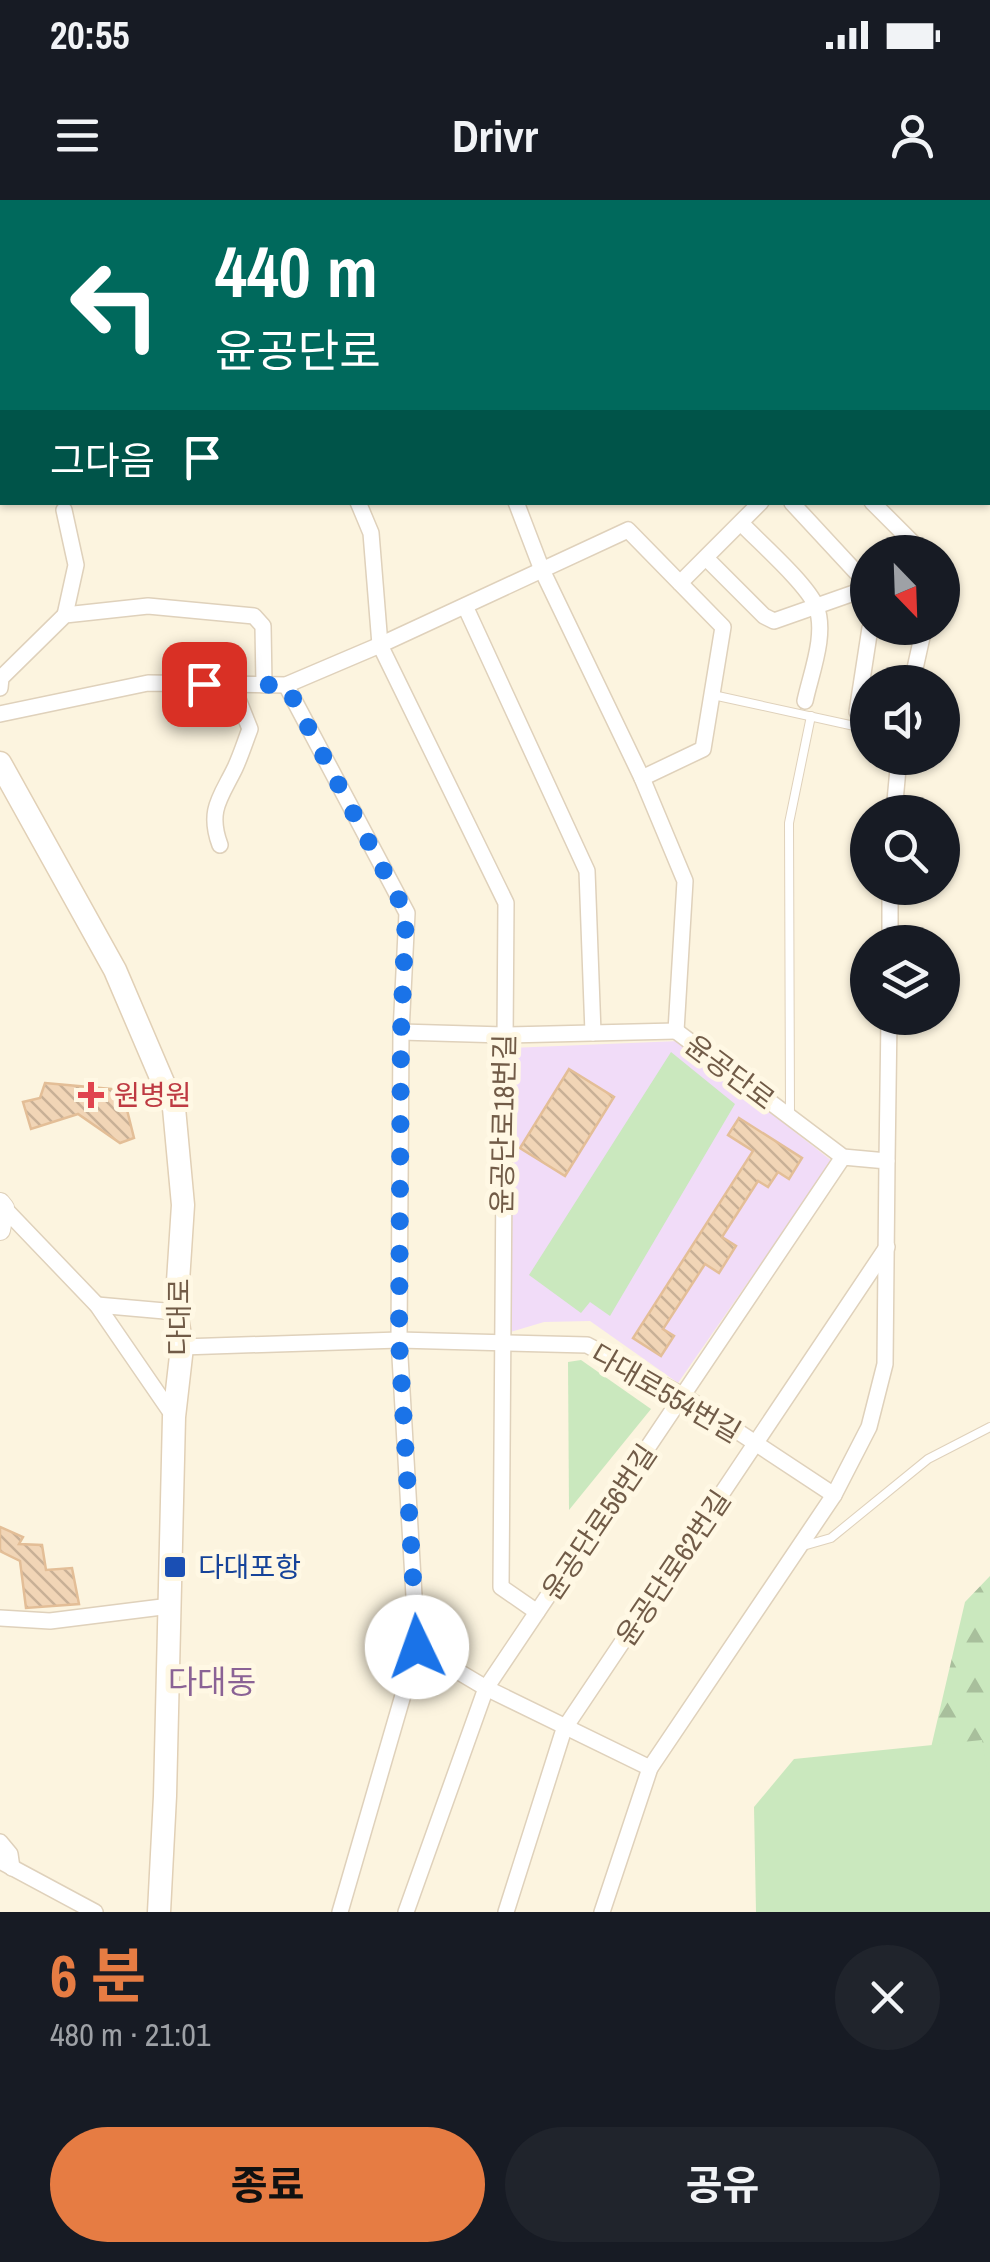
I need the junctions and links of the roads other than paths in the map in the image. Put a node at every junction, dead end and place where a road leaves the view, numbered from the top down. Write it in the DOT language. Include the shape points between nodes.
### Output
graph roads {
  1 [pos="359,505"];
  2 [pos="517,505"];
  3 [pos="758,505"];
  4 [pos="794,505"];
  5 [pos="875,505"];
  6 [pos="64,510"];
  7 [pos="740,523"];
  8 [pos="905,535"];
  9 [pos="706,558"];
  10 [pos="850,566"];
  11 [pos="542,570"];
  12 [pos="680,583"];
  13 [pos="850,593"];
  14 [pos="465,606"];
  15 [pos="816,606"];
  16 [pos="64,615"];
  17 [pos="380,646"];
  18 [pos="232,684"];
  19 [pos="264,685"];
  20 [pos="286,685"];
  21 [pos="0,688"];
  22 [pos="713,694"];
  23 [pos="808,709"];
  24 [pos="0,714"];
  25 [pos="850,723"];
  26 [pos="0,763"];
  27 [pos="642,778"];
  28 [pos="220,845"];
  29 [pos="676,1031"];
  30 [pos="401,1032"];
  31 [pos="594,1033"];
  32 [pos="504,1035"];
  33 [pos="889,1035"];
  34 [pos="790,1117"];
  35 [pos="843,1157"];
  36 [pos="887,1161"];
  37 [pos="2,1205"];
  38 [pos="0,1230"];
  39 [pos="887,1246"];
  40 [pos="96,1305"];
  41 [pos="176,1312"];
  42 [pos="399,1340"];
  43 [pos="501,1344"];
  44 [pos="182,1347"];
  45 [pos="684,1396"];
  46 [pos="174,1416"];
  47 [pos="990,1427"];
  48 [pos="757,1445"];
  49 [pos="834,1495"];
  50 [pos="799,1548"];
  51 [pos="170,1606"];
  52 [pos="537,1612"];
  53 [pos="0,1618"];
  54 [pos="417,1647"];
  55 [pos="486,1688"];
  56 [pos="564,1728"];
  57 [pos="650,1768"];
  58 [pos="0,1842"];
  59 [pos="6,1864"];
  60 [pos="95,1912"];
  61 [pos="159,1912"];
  62 [pos="340,1912"];
  63 [pos="406,1912"];
  64 [pos="506,1912"];
  65 [pos="602,1912"];
  1 -- 17 [label="street" via="371,533"];
  2 -- 11 [label="street, 윤공단로"];
  3 -- 7 [label="street"];
  4 -- 10 [label="street"];
  5 -- 8 [label="street"];
  6 -- 16 [label="street" via="76,565"];
  7 -- 9 [label="street"];
  7 -- 15 [label="street"];
  9 -- 12 [label="street"];
  9 -- 15 [label="street" via="774,621"];
  11 -- 12 [label="street" via="628,530"];
  11 -- 14 [label="street"];
  11 -- 27 [label="street, 윤공단로"];
  12 -- 22 [label="street" via="723,626"];
  13 -- 15 [label="street"];
  14 -- 17 [label="street"];
  14 -- 31 [label="street" via="587,870"];
  15 -- 23 [label="street"];
  16 -- 19 [label="street" via="148,606 254,616 263,626"];
  16 -- 21 [label="street" via="1,678"];
  17 -- 20 [label="street"];
  17 -- 32 [label="street, 윤공단로18번길" via="506,902"];
  18 -- 19 [label="street"];
  18 -- 24 [label="street" via="148,683"];
  18 -- 28 [label="street" via="250,729 222,787 213,826"];
  19 -- 20 [label="street"];
  20 -- 30 [label="street" via="406,913"];
  22 -- 23 [label="lane"];
  22 -- 27 [label="street" via="703,749"];
  23 -- 25 [label="lane"];
  23 -- 34 [label="lane" via="790,824"];
  26 -- 41 [label="main road, 다대로" via="115,970 174,1108 182,1205"];
  27 -- 29 [label="street, 윤공단로" via="685,881"];
  29 -- 31 [label="street"];
  29 -- 34 [label="street, 윤공단로"];
  30 -- 32 [label="street"];
  30 -- 42 [label="street"];
  31 -- 32 [label="street"];
  32 -- 43 [label="street, 윤공단로18번길"];
  33 -- 36 [label="street"];
  34 -- 35 [label="street, 윤공단로"];
  35 -- 36 [label="street"];
  35 -- 45 [label="street, 윤공단로56번길"];
  36 -- 39 [label="street"];
  37 -- 38 [label="street"];
  37 -- 40 [label="street"];
  39 -- 48 [label="street, 윤공단로62번길"];
  39 -- 49 [label="street" via="885,1364 870,1427"];
  40 -- 41 [label="street"];
  40 -- 46 [label="street"];
  41 -- 44 [label="main road, 다대로"];
  42 -- 43 [label="street, 다대로554번길"];
  42 -- 44 [label="street, 다대로554번길"];
  42 -- 54 [label="street"];
  43 -- 45 [label="street, 다대로554번길" via="587,1345"];
  43 -- 52 [label="street, 윤공단로18번길" via="501,1587"];
  44 -- 46 [label="main road, 다대로"];
  45 -- 48 [label="street, 다대로554번길"];
  45 -- 52 [label="street, 윤공단로56번길"];
  46 -- 51 [label="main road, 다대로"];
  47 -- 50 [label="lane" via="928,1460 831,1538"];
  48 -- 49 [label="street, 다대로554번길"];
  48 -- 56 [label="street, 윤공단로62번길"];
  49 -- 50 [label="street"];
  50 -- 57 [label="street"];
  51 -- 53 [label="street" via="50,1621"];
  51 -- 61 [label="main road, 다대로"];
  52 -- 55 [label="street, 윤공단로56번길"];
  54 -- 55 [label="street"];
  54 -- 62 [label="street"];
  55 -- 56 [label="street"];
  55 -- 63 [label="street, 윤공단로56번길"];
  56 -- 57 [label="street"];
  56 -- 64 [label="street, 윤공단로62번길"];
  57 -- 65 [label="street"];
  58 -- 59 [label="street" via="10,1854"];
  59 -- 60 [label="street"];
}
